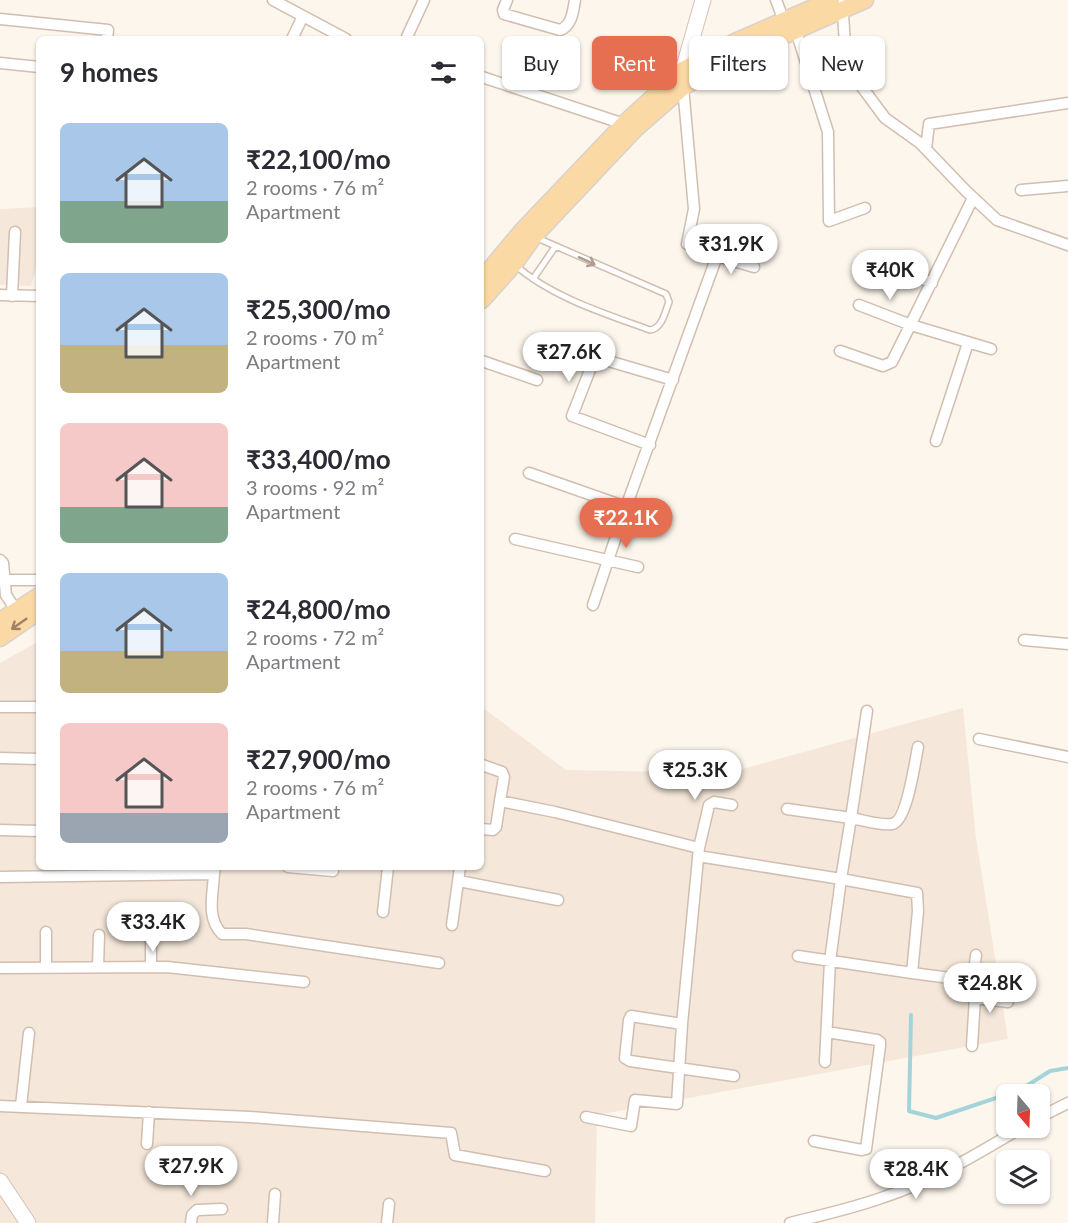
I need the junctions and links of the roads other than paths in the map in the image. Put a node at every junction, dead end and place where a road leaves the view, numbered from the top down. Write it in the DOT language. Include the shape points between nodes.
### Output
graph roads {
  1 [pos="273,0"];
  2 [pos="424,0"];
  3 [pos="507,0"];
  4 [pos="575,0"];
  5 [pos="703,0"];
  6 [pos="776,0"];
  7 [pos="865,0"];
  8 [pos="839,3"];
  9 [pos="303,16"];
  10 [pos="0,19"];
  11 [pos="790,26"];
  12 [pos="107,35"];
  13 [pos="293,36"];
  14 [pos="340,36"];
  15 [pos="407,36"];
  16 [pos="0,63"];
  17 [pos="36,67"];
  18 [pos="484,78"];
  19 [pos="683,79"];
  20 [pos="1068,103"];
  21 [pos="624,124"];
  22 [pos="926,149"];
  23 [pos="1068,186"];
  24 [pos="1021,190"];
  25 [pos="973,198"];
  26 [pos="866,208"];
  27 [pos="15,232"];
  28 [pos="534,236"];
  29 [pos="1068,245"];
  30 [pos="555,247"];
  31 [pos="717,256"];
  32 [pos="877,260"];
  33 [pos="514,264"];
  34 [pos="754,267"];
  35 [pos="484,277"];
  36 [pos="533,279"];
  37 [pos="932,283"];
  38 [pos="3,296"];
  39 [pos="36,296"];
  40 [pos="484,298"];
  41 [pos="859,305"];
  42 [pos="911,325"];
  43 [pos="968,343"];
  44 [pos="991,349"];
  45 [pos="840,351"];
  46 [pos="484,362"];
  47 [pos="537,380"];
  48 [pos="673,380"];
  49 [pos="936,441"];
  50 [pos="650,445"];
  51 [pos="529,472"];
  52 [pos="626,507"];
  53 [pos="515,539"];
  54 [pos="0,560"];
  55 [pos="608,560"];
  56 [pos="638,567"];
  57 [pos="4,580"];
  58 [pos="36,580"];
  59 [pos="36,598"];
  60 [pos="593,605"];
  61 [pos="16,610"];
  62 [pos="36,613"];
  63 [pos="0,621"];
  64 [pos="0,638"];
  65 [pos="1024,640"];
  66 [pos="1068,644"];
  67 [pos="0,707"];
  68 [pos="36,707"];
  69 [pos="867,711"];
  70 [pos="979,739"];
  71 [pos="918,747"];
  72 [pos="1068,757"];
  73 [pos="0,758"];
  74 [pos="36,759"];
  75 [pos="484,766"];
  76 [pos="500,801"];
  77 [pos="732,805"];
  78 [pos="787,809"];
  79 [pos="851,818"];
  80 [pos="484,829"];
  81 [pos="0,830"];
  82 [pos="36,831"];
  83 [pos="699,852"];
  84 [pos="215,870"];
  85 [pos="315,870"];
  86 [pos="388,870"];
  87 [pos="460,870"];
  88 [pos="333,872"];
  89 [pos="0,877"];
  90 [pos="841,879"];
  91 [pos="459,881"];
  92 [pos="558,900"];
  93 [pos="383,912"];
  94 [pos="452,925"];
  95 [pos="46,932"];
  96 [pos="151,933"];
  97 [pos="99,935"];
  98 [pos="976,955"];
  99 [pos="798,956"];
  100 [pos="830,961"];
  101 [pos="439,963"];
  102 [pos="46,967"];
  103 [pos="99,967"];
  104 [pos="151,967"];
  105 [pos="0,968"];
  106 [pos="912,973"];
  107 [pos="973,981"];
  108 [pos="304,982"];
  109 [pos="975,998"];
  110 [pos="1008,1002"];
  111 [pos="682,1024"];
  112 [pos="827,1032"];
  113 [pos="29,1033"];
  114 [pos="972,1046"];
  115 [pos="825,1062"];
  116 [pos="680,1068"];
  117 [pos="734,1076"];
  118 [pos="1068,1104"];
  119 [pos="0,1106"];
  120 [pos="21,1106"];
  121 [pos="149,1112"];
  122 [pos="1050,1112"];
  123 [pos="586,1117"];
  124 [pos="1004,1138"];
  125 [pos="814,1142"];
  126 [pos="147,1144"];
  127 [pos="545,1171"];
  128 [pos="0,1181"];
  129 [pos="275,1194"];
  130 [pos="389,1204"];
  131 [pos="222,1209"];
  132 [pos="832,1218"];
  133 [pos="28,1223"];
  134 [pos="191,1223"];
  135 [pos="273,1223"];
  136 [pos="387,1223"];
  137 [pos="790,1223"];
  1 -- 9 [label="street"];
  2 -- 15 [label="street"];
  3 -- 4 [label="street" via="504,14 560,30 569,24"];
  5 -- 19 [label="street"];
  6 -- 11 [label="street"];
  7 -- 8 [label="main road"];
  8 -- 11 [label="main road"];
  8 -- 22 [label="street" via="846,58 859,83 885,118"];
  9 -- 13 [label="street"];
  9 -- 14 [label="street"];
  10 -- 12 [label="street"];
  11 -- 19 [label="main road" via="742,54"];
  11 -- 26 [label="street" via="828,132 829,221"];
  16 -- 17 [label="street"];
  18 -- 21 [label="street"];
  19 -- 21 [label="main road"];
  19 -- 28 [label="main road"];
  19 -- 31 [label="street" via="694,209 687,244"];
  20 -- 22 [label="street" via="929,124"];
  21 -- 35 [label="main road"];
  22 -- 25 [label="street"];
  23 -- 24 [label="street"];
  25 -- 29 [label="street" via="997,220"];
  25 -- 37 [label="street"];
  27 -- 38 [label="street"];
  28 -- 30 [label="lane"];
  28 -- 33 [label="main road"];
  30 -- 36 [label="lane"];
  30 -- 36 [label="lane, one-way" via="666,294 669,302 659,326 650,330 555,292"];
  31 -- 34 [label="street"];
  31 -- 48 [label="street"];
  32 -- 37 [label="street"];
  33 -- 36 [label="lane"];
  33 -- 40 [label="main road"];
  37 -- 42 [label="street"];
  38 -- 39 [label="street"];
  41 -- 42 [label="street"];
  42 -- 43 [label="street"];
  42 -- 45 [label="street" via="892,362 883,366"];
  43 -- 44 [label="street"];
  43 -- 49 [label="street"];
  46 -- 47 [label="street"];
  48 -- 50 [label="street"];
  48 -- 50 [label="street" via="595,357 572,416"];
  50 -- 52 [label="street"];
  51 -- 52 [label="street"];
  52 -- 55 [label="street"];
  53 -- 55 [label="street"];
  54 -- 57 [label="street"];
  55 -- 56 [label="street"];
  55 -- 60 [label="street"];
  57 -- 58 [label="street"];
  57 -- 61 [label="street" via="6,596"];
  59 -- 61 [label="main road"];
  61 -- 63 [label="main road"];
  62 -- 64 [label="main road, one-way"];
  65 -- 66 [label="street"];
  67 -- 68 [label="street"];
  69 -- 79 [label="street"];
  70 -- 72 [label="street"];
  71 -- 79 [label="street" via="907,800 898,822 891,825"];
  73 -- 74 [label="street"];
  75 -- 76 [label="street" via="502,772"];
  76 -- 80 [label="street" via="496,827"];
  76 -- 83 [label="street" via="566,814"];
  77 -- 83 [label="street" via="709,805"];
  78 -- 79 [label="street"];
  79 -- 90 [label="street"];
  81 -- 82 [label="street"];
  83 -- 90 [label="street"];
  83 -- 111 [label="street"];
  84 -- 89 [label="street"];
  84 -- 101 [label="street" via="212,916 222,934 246,934"];
  85 -- 88 [label="street"];
  86 -- 93 [label="street"];
  87 -- 91 [label="street"];
  90 -- 100 [label="street"];
  90 -- 106 [label="street" via="917,893"];
  91 -- 92 [label="street"];
  91 -- 94 [label="street"];
  95 -- 102 [label="street"];
  96 -- 104 [label="street"];
  97 -- 103 [label="street"];
  98 -- 107 [label="street"];
  99 -- 100 [label="street"];
  100 -- 106 [label="street"];
  100 -- 112 [label="street"];
  102 -- 103 [label="street"];
  102 -- 105 [label="street"];
  103 -- 104 [label="street"];
  104 -- 108 [label="street"];
  106 -- 107 [label="street"];
  107 -- 109 [label="street"];
  109 -- 110 [label="street"];
  109 -- 114 [label="street"];
  111 -- 116 [label="street"];
  111 -- 116 [label="street" via="631,1016 625,1058"];
  112 -- 115 [label="street"];
  112 -- 125 [label="street" via="877,1040 880,1046 866,1149"];
  113 -- 120 [label="street"];
  116 -- 117 [label="street"];
  116 -- 123 [label="street" via="677,1104 635,1100 631,1126"];
  118 -- 122 [label="street"];
  119 -- 120 [label="street"];
  120 -- 121 [label="street"];
  121 -- 126 [label="street"];
  121 -- 127 [label="street" via="451,1133 455,1155"];
  124 -- 132 [label="street" via="917,1184"];
  128 -- 133 [label="street"];
  129 -- 135 [label="street"];
  130 -- 136 [label="street"];
  131 -- 134 [label="street" via="197,1210"];
  132 -- 137 [label="street"];
}
